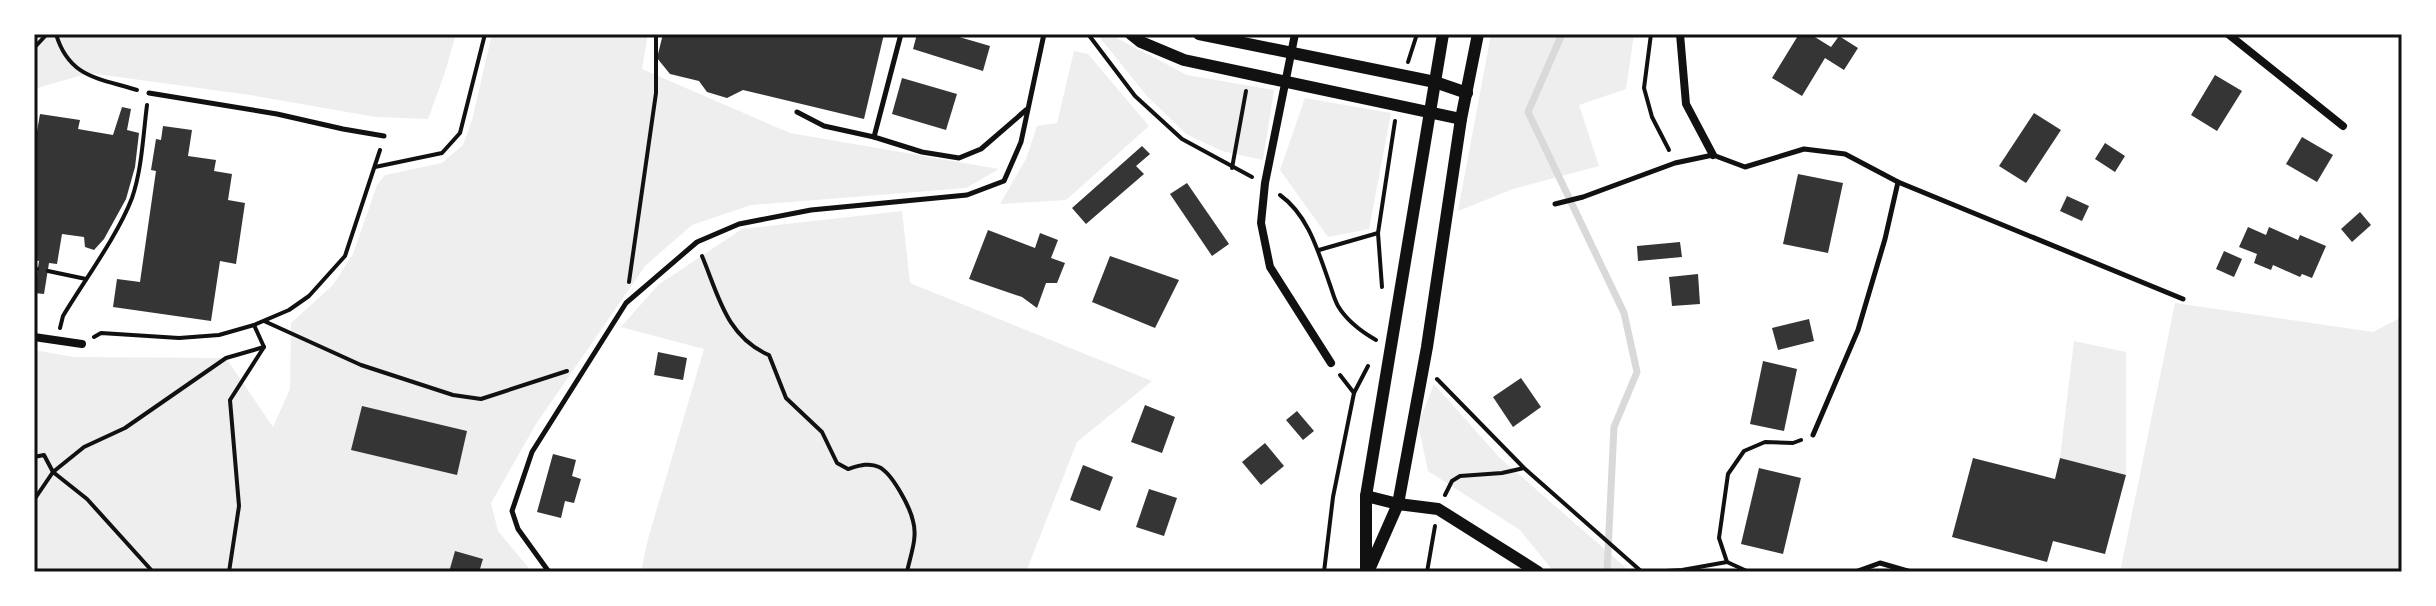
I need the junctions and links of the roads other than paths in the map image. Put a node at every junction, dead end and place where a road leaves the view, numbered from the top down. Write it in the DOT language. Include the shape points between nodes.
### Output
graph roads {
  1 [pos="901,34"];
  2 [pos="1044,34"];
  3 [pos="1131,34"];
  4 [pos="1199,34"];
  5 [pos="1295,34"];
  6 [pos="1443,34"];
  7 [pos="1478,34"];
  8 [pos="1680,34"];
  9 [pos="2228,34"];
  10 [pos="1292,51"];
  11 [pos="1286,81"];
  12 [pos="1435,82"];
  13 [pos="149,93"];
  14 [pos="1467,93"];
  15 [pos="1027,109"];
  16 [pos="797,112"];
  17 [pos="1429,113"];
  18 [pos="1461,119"];
  19 [pos="2343,126"];
  20 [pos="384,136"];
  21 [pos="874,137"];
  22 [pos="1713,155"];
  23 [pos="1898,182"];
  24 [pos="1555,204"];
  25 [pos="2183,299"];
  26 [pos="34,337"];
  27 [pos="82,344"];
  28 [pos="1331,363"];
  29 [pos="1813,435"];
  30 [pos="1366,496"];
  31 [pos="1398,504"];
  32 [pos="549,572"];
  33 [pos="1367,572"];
  34 [pos="1538,572"];
  35 [pos="1855,572"];
  36 [pos="1911,572"];
  1 -- 21 [label="lane"];
  2 -- 15 [label="lane"];
  3 -- 11 [label="street" via="1184,60"];
  4 -- 10 [label="street"];
  5 -- 10 [label="street"];
  6 -- 12 [label="street"];
  7 -- 14 [label="street"];
  8 -- 22 [label="street" via="1686,104"];
  9 -- 19 [label="street"];
  10 -- 11 [label="street"];
  10 -- 12 [label="street"];
  11 -- 17 [label="street"];
  11 -- 28 [label="street" via="1261,223 1270,267"];
  12 -- 14 [label="street"];
  12 -- 17 [label="street"];
  13 -- 20 [label="lane"];
  14 -- 18 [label="street"];
  15 -- 21 [label="lane" via="981,149 959,158"];
  15 -- 32 [label="lane" via="1021,142 1004,181 967,195 811,210 739,224 697,242 626,303 532,452 512,511 518,529"];
  16 -- 21 [label="lane" via="824,126"];
  17 -- 18 [label="street"];
  17 -- 30 [label="street"];
  18 -- 31 [label="street"];
  22 -- 23 [label="lane" via="1745,167 1804,149 1845,154"];
  22 -- 24 [label="lane"];
  23 -- 25 [label="lane"];
  23 -- 29 [label="lane" via="1858,330"];
  26 -- 27 [label="street"];
  30 -- 31 [label="street"];
  30 -- 33 [label="street"];
  31 -- 33 [label="street"];
  31 -- 34 [label="street" via="1438,509"];
  35 -- 36 [label="lane" via="1880,563"];
}
